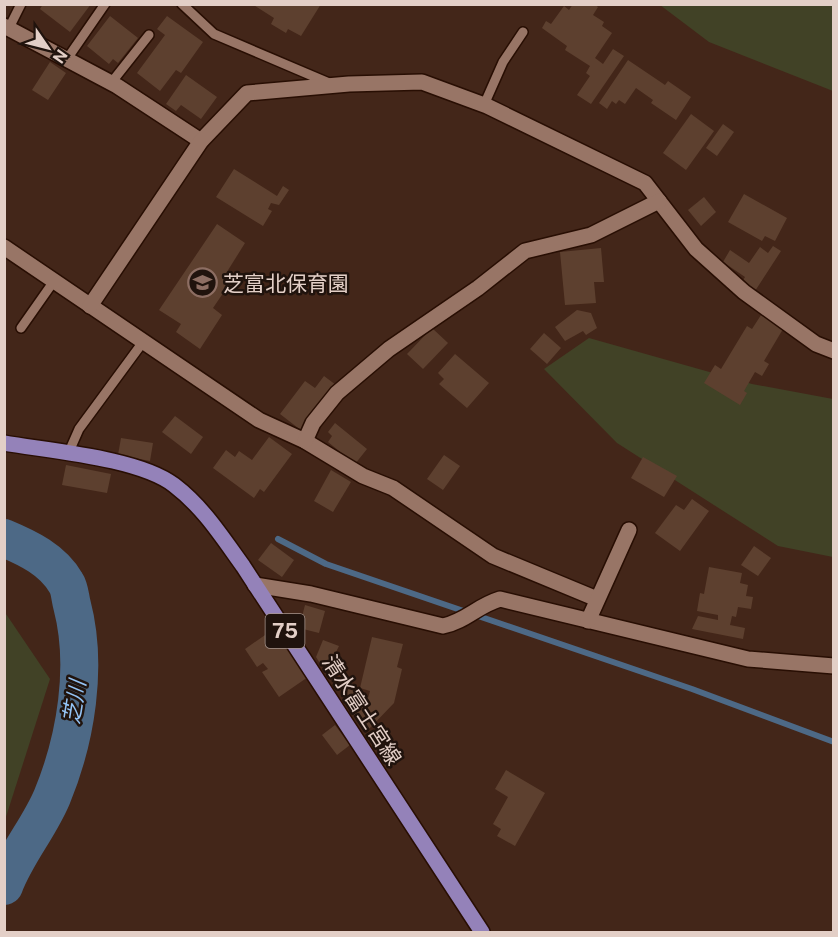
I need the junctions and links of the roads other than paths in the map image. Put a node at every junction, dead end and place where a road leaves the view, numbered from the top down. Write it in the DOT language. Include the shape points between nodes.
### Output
graph roads {
  1 [pos="21,4"];
  2 [pos="105,4"];
  3 [pos="182,4"];
  4 [pos="7,27"];
  5 [pos="523,32"];
  6 [pos="149,35"];
  7 [pos="67,59"];
  8 [pos="111,83"];
  9 [pos="334,85"];
  10 [pos="484,105"];
  11 [pos="201,141"];
  12 [pos="659,201"];
  13 [pos="4,247"];
  14 [pos="54,281"];
  15 [pos="90,306"];
  16 [pos="21,328"];
  17 [pos="143,342"];
  18 [pos="834,351"];
  19 [pos="305,441"];
  20 [pos="4,443"];
  21 [pos="68,454"];
  22 [pos="629,530"];
  23 [pos="255,585"];
  24 [pos="597,599"];
  25 [pos="588,621"];
  26 [pos="834,666"];
  27 [pos="482,933"];
  1 -- 4 [label="lane"];
  2 -- 7 [label="lane"];
  3 -- 9 [label="lane" via="214,34"];
  4 -- 7 [label="street"];
  5 -- 10 [label="lane" via="503,62"];
  6 -- 8 [label="lane"];
  7 -- 8 [label="street"];
  8 -- 11 [label="street"];
  9 -- 10 [label="street" via="422,82"];
  9 -- 11 [label="street" via="248,93"];
  10 -- 12 [label="street" via="645,183"];
  11 -- 15 [label="street"];
  12 -- 18 [label="street" via="696,249 744,292 816,344"];
  12 -- 19 [label="street" via="591,235 525,251 389,349 337,393 313,423"];
  13 -- 14 [label="street"];
  14 -- 15 [label="street"];
  14 -- 16 [label="lane"];
  15 -- 17 [label="street"];
  17 -- 19 [label="street" via="259,420"];
  17 -- 21 [label="lane" via="79,429"];
  19 -- 24 [label="street" via="363,476 393,488 493,556"];
  20 -- 21 [label="main road, 清水富士宮線 / 75"];
  21 -- 23 [label="main road, 清水富士宮線 / 75" via="133,465 172,483 201,509"];
  22 -- 24 [label="street"];
  23 -- 25 [label="street" via="311,594 443,626 460,622 481,605 500,599"];
  23 -- 27 [label="main road, 清水富士宮線 / 75"];
  24 -- 25 [label="street"];
  25 -- 26 [label="street" via="748,659"];
}
